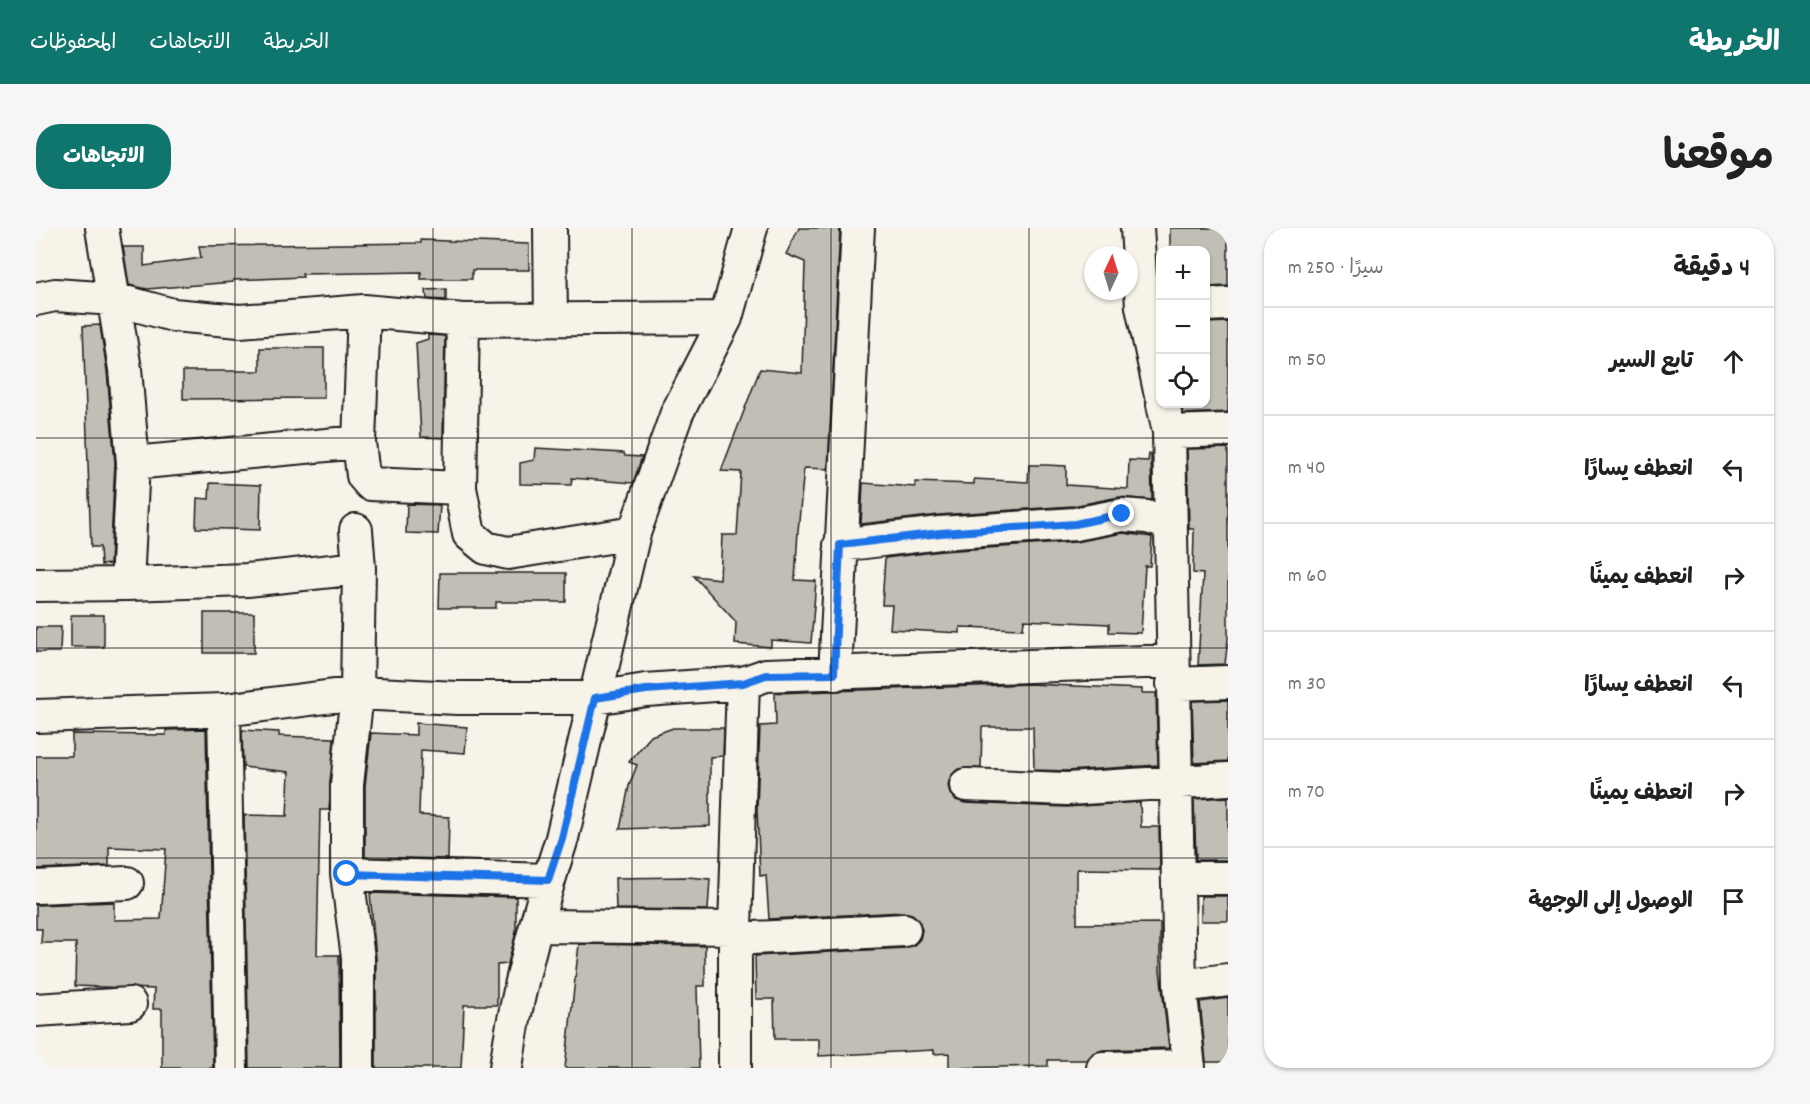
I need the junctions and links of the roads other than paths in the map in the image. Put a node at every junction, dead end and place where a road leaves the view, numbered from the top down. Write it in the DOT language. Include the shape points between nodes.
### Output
graph roads {
  1 [pos="102,228"];
  2 [pos="550,228"];
  3 [pos="751,228"];
  4 [pos="858,228"];
  5 [pos="1137,228"];
  6 [pos="36,299"];
  7 [pos="114,299"];
  8 [pos="1228,304"];
  9 [pos="1210,305"];
  10 [pos="1151,306"];
  11 [pos="364,311"];
  12 [pos="726,318"];
  13 [pos="551,319"];
  14 [pos="463,320"];
  15 [pos="1157,354"];
  16 [pos="1166,418"];
  17 [pos="1228,430"];
  18 [pos="359,442"];
  19 [pos="133,463"];
  20 [pos="460,488"];
  21 [pos="1171,524"];
  22 [pos="356,530"];
  23 [pos="634,533"];
  24 [pos="840,545"];
  25 [pos="359,568"];
  26 [pos="127,584"];
  27 [pos="36,585"];
  28 [pos="1173,673"];
  29 [pos="834,674"];
  30 [pos="1228,682"];
  31 [pos="743,683"];
  32 [pos="357,693"];
  33 [pos="595,698"];
  34 [pos="224,710"];
  35 [pos="36,716"];
  36 [pos="1228,779"];
  37 [pos="1177,784"];
  38 [pos="966,785"];
  39 [pos="347,874"];
  40 [pos="1179,878"];
  41 [pos="1228,878"];
  42 [pos="548,880"];
  43 [pos="127,884"];
  44 [pos="36,886"];
  45 [pos="538,926"];
  46 [pos="904,930"];
  47 [pos="735,933"];
  48 [pos="1228,980"];
  49 [pos="1180,986"];
  50 [pos="130,1004"];
  51 [pos="36,1010"];
  52 [pos="1189,1067"];
  53 [pos="231,1068"];
  54 [pos="358,1068"];
  55 [pos="506,1068"];
  56 [pos="735,1068"];
  57 [pos="1103,1068"];
  1 -- 7 [label="street"];
  2 -- 13 [label="street"];
  3 -- 12 [label="street"];
  4 -- 24 [label="street"];
  5 -- 10 [label="street"];
  6 -- 7 [label="street" via="55,295"];
  7 -- 11 [label="street" via="173,315 240,321"];
  7 -- 19 [label="street"];
  8 -- 9 [label="street"];
  10 -- 15 [label="street"];
  11 -- 14 [label="street"];
  11 -- 18 [label="street"];
  12 -- 13 [label="street"];
  12 -- 23 [label="street" via="677,413"];
  13 -- 14 [label="street"];
  14 -- 20 [label="street"];
  16 -- 17 [label="street"];
  16 -- 21 [label="street"];
  18 -- 19 [label="street"];
  18 -- 20 [label="street" via="363,476 370,484"];
  19 -- 26 [label="street"];
  20 -- 23 [label="street" via="469,534 486,548 508,553"];
  21 -- 24 [label="street" via="1122,514 1075,524 940,533"];
  21 -- 28 [label="street"];
  22 -- 25 [label="street"];
  23 -- 33 [label="street"];
  24 -- 29 [label="street"];
  25 -- 26 [label="street" via="247,580"];
  25 -- 32 [label="street"];
  26 -- 27 [label="street"];
  28 -- 29 [label="street"];
  28 -- 30 [label="street"];
  28 -- 37 [label="street"];
  29 -- 31 [label="street" via="766,675"];
  31 -- 33 [label="street"];
  31 -- 47 [label="street"];
  32 -- 33 [label="street"];
  32 -- 34 [label="street"];
  32 -- 39 [label="street" via="347,784"];
  33 -- 42 [label="street" via="562,838"];
  34 -- 35 [label="street"];
  34 -- 53 [label="street"];
  36 -- 37 [label="street"];
  37 -- 38 [label="street" via="1067,789"];
  37 -- 40 [label="street"];
  39 -- 42 [label="street"];
  39 -- 54 [label="street" via="358,958"];
  40 -- 41 [label="street"];
  40 -- 49 [label="street"];
  42 -- 45 [label="street"];
  43 -- 44 [label="street"];
  45 -- 47 [label="street"];
  45 -- 55 [label="street"];
  46 -- 47 [label="street"];
  47 -- 56 [label="street"];
  48 -- 49 [label="street"];
  49 -- 52 [label="street"];
  50 -- 51 [label="street"];
  52 -- 57 [label="street"];
}
